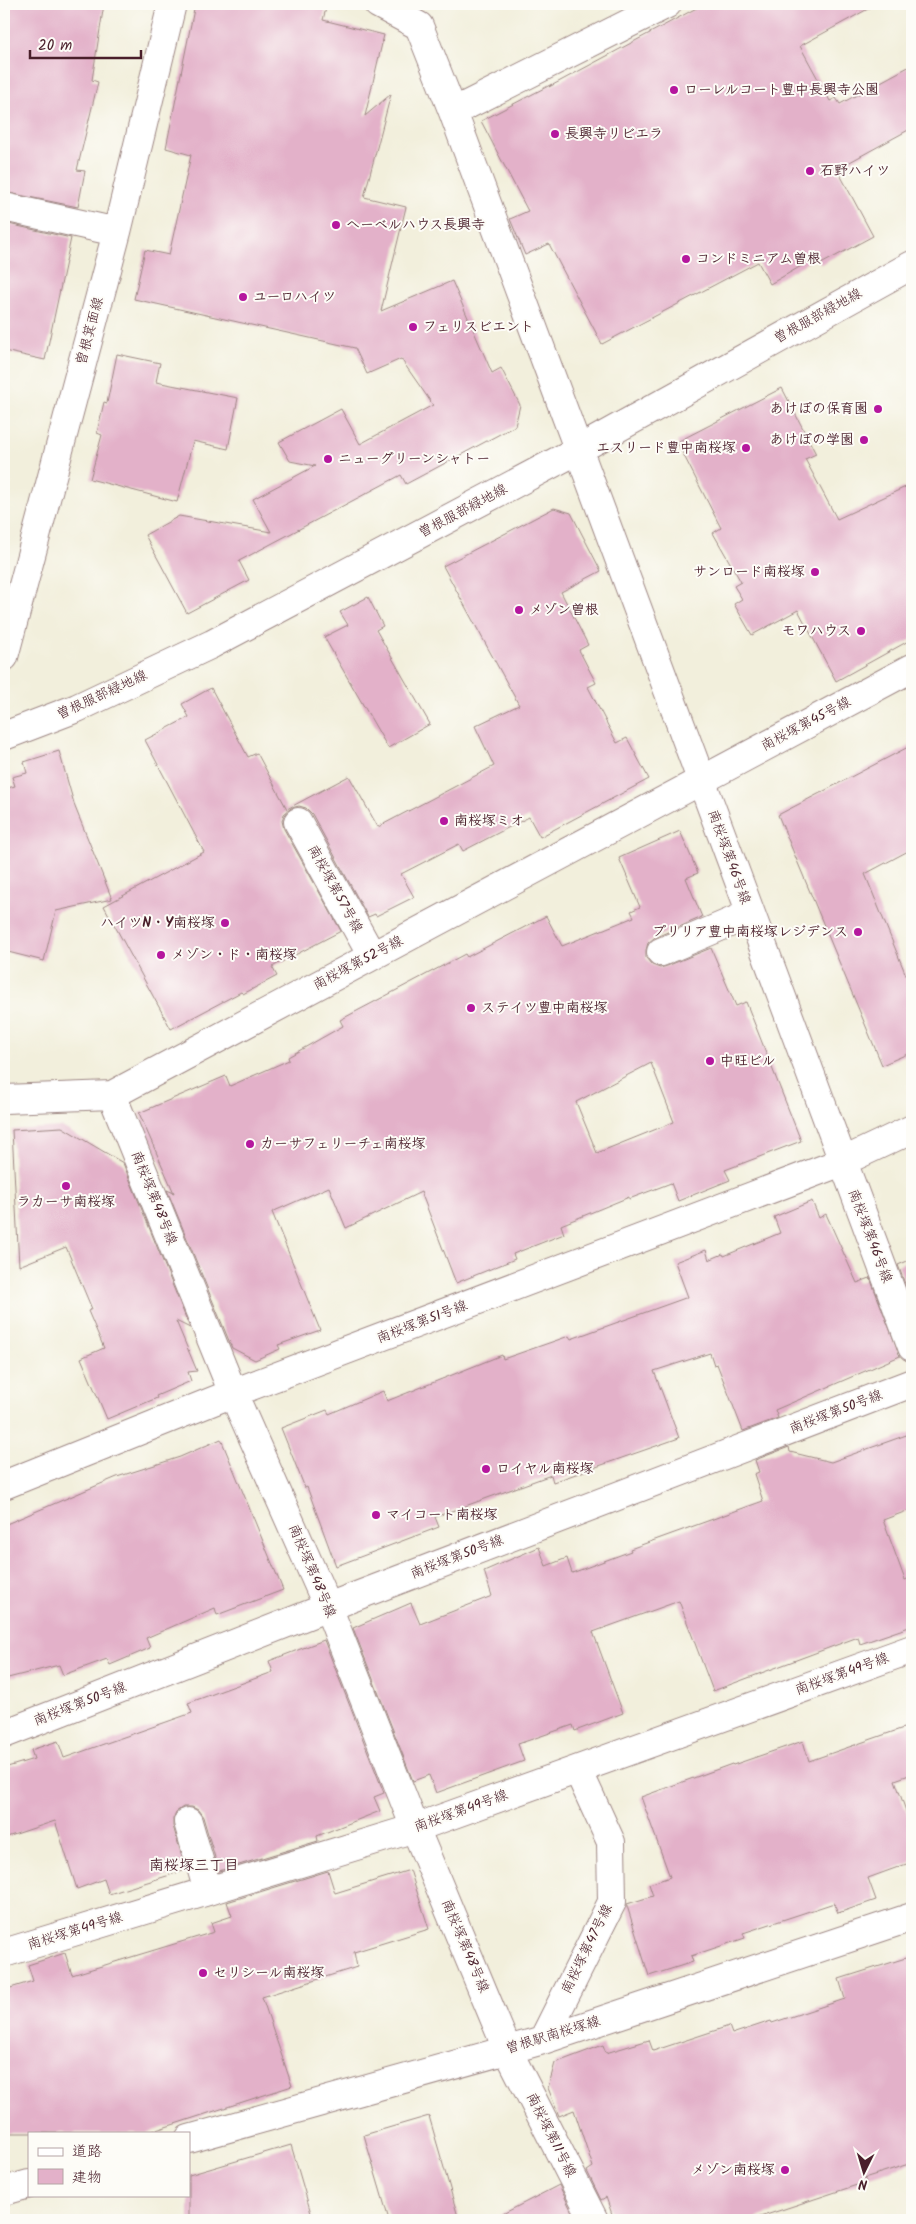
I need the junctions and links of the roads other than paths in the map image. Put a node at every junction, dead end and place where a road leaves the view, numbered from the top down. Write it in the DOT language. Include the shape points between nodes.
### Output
graph roads {
  1 [pos="172,4"];
  2 [pos="378,4"];
  3 [pos="667,4"];
  4 [pos="453,112"];
  5 [pos="4,207"];
  6 [pos="117,232"];
  7 [pos="912,265"];
  8 [pos="578,450"];
  9 [pos="4,657"];
  10 [pos="912,668"];
  11 [pos="4,736"];
  12 [pos="700,780"];
  13 [pos="298,822"];
  14 [pos="750,914"];
  15 [pos="661,952"];
  16 [pos="372,956"];
  17 [pos="112,1095"];
  18 [pos="4,1099"];
  19 [pos="912,1129"];
  20 [pos="842,1162"];
  21 [pos="912,1347"];
  22 [pos="912,1383"];
  23 [pos="234,1393"];
  24 [pos="4,1485"];
  25 [pos="328,1606"];
  26 [pos="912,1649"];
  27 [pos="4,1734"];
  28 [pos="578,1770"];
  29 [pos="188,1822"];
  30 [pos="416,1828"];
  31 [pos="208,1891"];
  32 [pos="912,1917"];
  33 [pos="4,1953"];
  34 [pos="543,2040"];
  35 [pos="507,2049"];
  36 [pos="190,2139"];
  37 [pos="28,2184"];
  38 [pos="4,2191"];
  39 [pos="594,2220"];
  1 -- 6 [label="street, 曽根箕面線"];
  2 -- 4 [label="street, 南桜塚第46号線" via="419,26"];
  3 -- 4 [label="street"];
  4 -- 8 [label="street, 南桜塚第46号線"];
  5 -- 6 [label="street"];
  6 -- 9 [label="street, 曽根箕面線"];
  7 -- 8 [label="street, 曽根服部緑地線"];
  8 -- 11 [label="street, 曽根服部緑地線" via="212,644 77,708"];
  8 -- 12 [label="street, 南桜塚第46号線"];
  10 -- 12 [label="street, 南桜塚第45号線"];
  12 -- 14 [label="street, 南桜塚第46号線"];
  12 -- 16 [label="street, 南桜塚第52号線"];
  13 -- 16 [label="street, 南桜塚第57号線"];
  14 -- 15 [label="street"];
  14 -- 20 [label="street, 南桜塚第46号線"];
  16 -- 17 [label="street, 南桜塚第52号線"];
  17 -- 18 [label="street, 南桜塚第52号線"];
  17 -- 23 [label="street, 南桜塚第48号線"];
  19 -- 20 [label="street, 南桜塚第51号線"];
  20 -- 21 [label="street, 南桜塚第46号線"];
  20 -- 23 [label="street, 南桜塚第51号線"];
  22 -- 25 [label="street, 南桜塚第50号線"];
  23 -- 24 [label="street, 南桜塚第51号線"];
  23 -- 25 [label="street, 南桜塚第48号線"];
  25 -- 27 [label="street, 南桜塚第50号線"];
  25 -- 30 [label="street, 南桜塚第48号線"];
  26 -- 28 [label="street, 南桜塚第49号線"];
  28 -- 30 [label="street, 南桜塚第49号線"];
  28 -- 34 [label="street, 南桜塚第47号線" via="611,1842 612,1902"];
  29 -- 31 [label="street"];
  30 -- 31 [label="street, 南桜塚第49号線"];
  30 -- 35 [label="street, 南桜塚第48号線"];
  31 -- 33 [label="street, 南桜塚第49号線"];
  32 -- 34 [label="street, 曽根駅南桜塚線"];
  34 -- 35 [label="street, 曽根駅南桜塚線"];
  35 -- 36 [label="street, 曽根駅南桜塚線"];
  35 -- 39 [label="street, 南桜塚第11号線"];
  37 -- 38 [label="street"];
}
